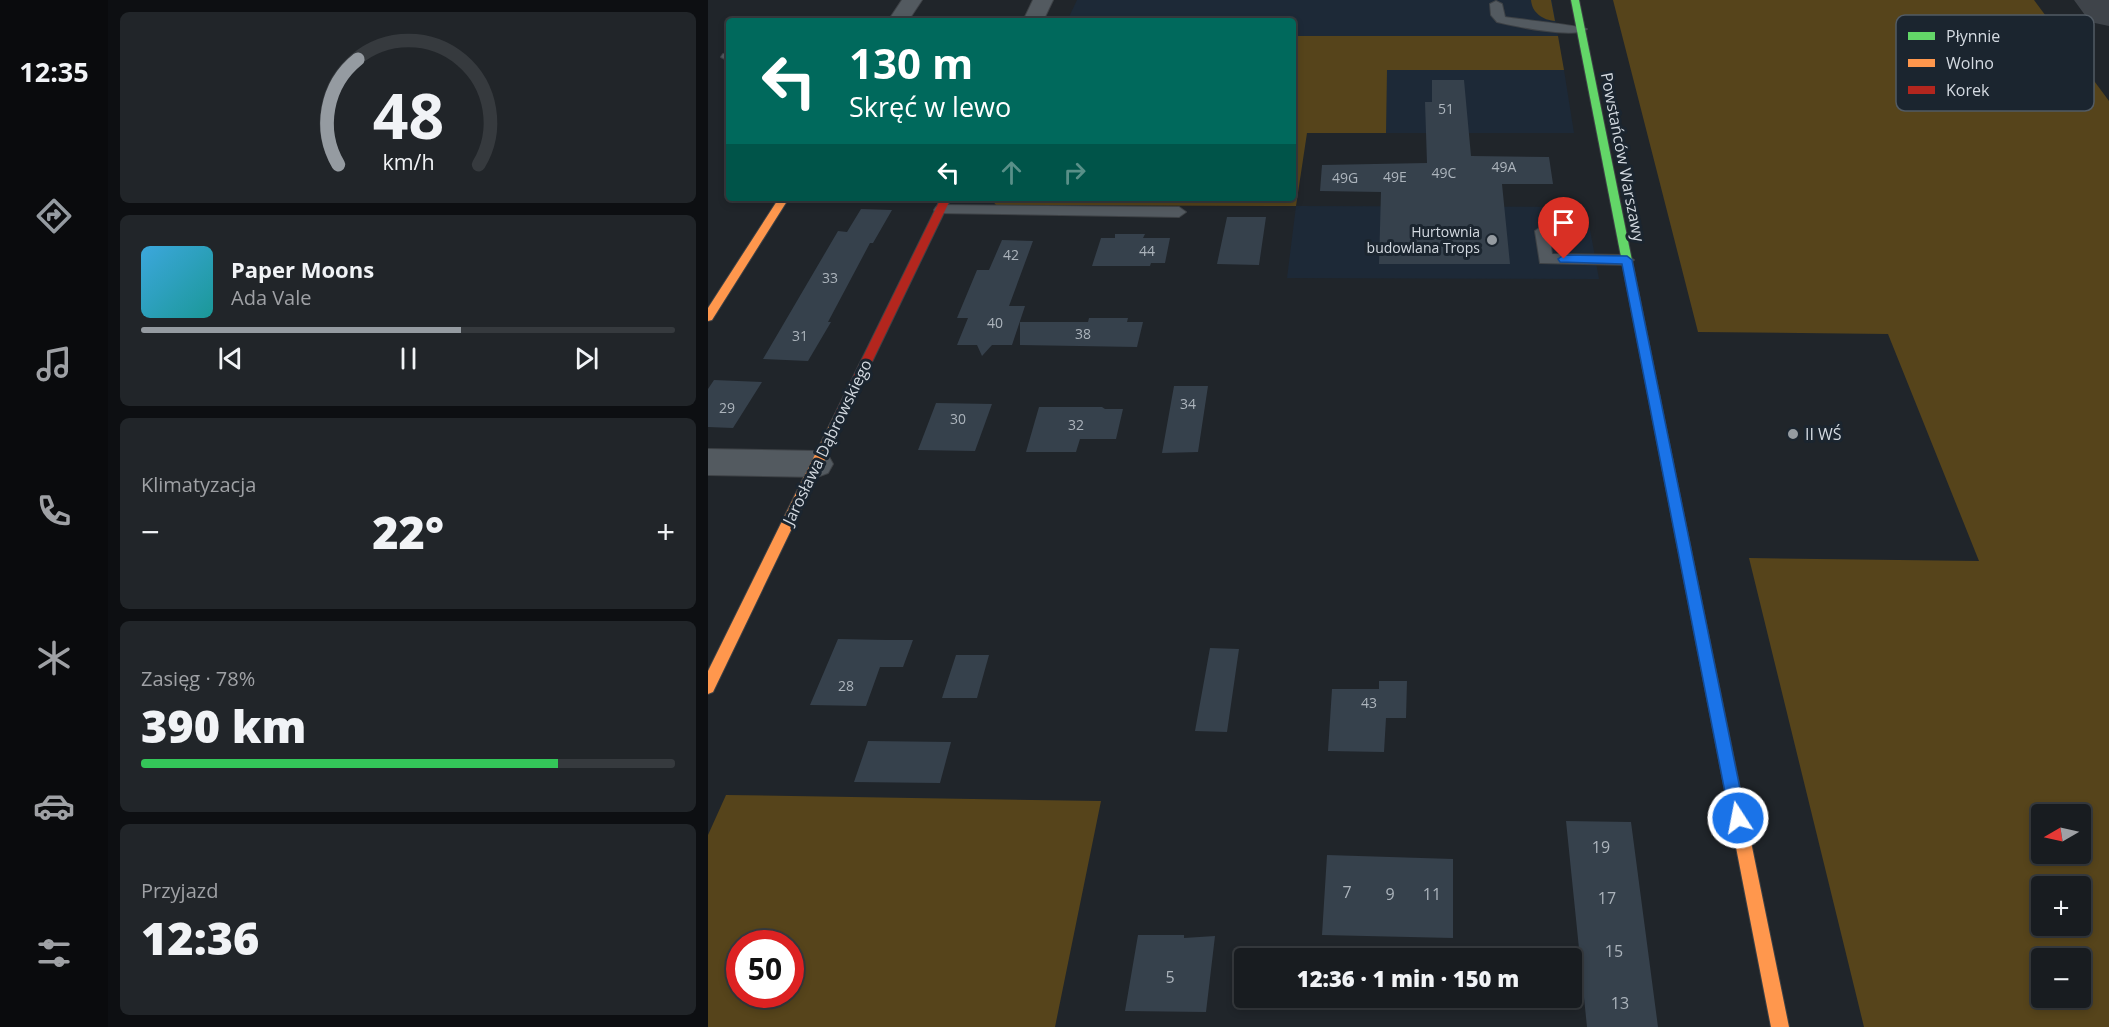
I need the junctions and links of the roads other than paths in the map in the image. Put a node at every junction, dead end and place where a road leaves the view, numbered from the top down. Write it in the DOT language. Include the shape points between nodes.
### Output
graph roads {
  1 [pos="912,0"];
  2 [pos="1043,0"];
  3 [pos="1575,0"];
  4 [pos="1496,4"];
  5 [pos="900,18"];
  6 [pos="1034,18"];
  7 [pos="1581,29"];
  8 [pos="782,201"];
  9 [pos="943,204"];
  10 [pos="1179,213"];
  11 [pos="1542,231"];
  12 [pos="1627,260"];
  13 [pos="708,317"];
  14 [pos="708,462"];
  15 [pos="817,464"];
  16 [pos="708,687"];
  17 [pos="1780,1027"];
  1 -- 5 [label="street"];
  2 -- 6 [label="street"];
  3 -- 7 [label="main road, Powstańców Warszawy"];
  4 -- 7 [label="lane" via="1501,20"];
  7 -- 12 [label="main road, Powstańców Warszawy"];
  8 -- 13 [label="main road"];
  9 -- 10 [label="lane"];
  9 -- 15 [label="main road, Jarosława Dąbrowskiego"];
  11 -- 12 [label="lane" via="1545,259"];
  12 -- 17 [label="main road, Powstańców Warszawy"];
  14 -- 15 [label="street"];
  15 -- 16 [label="main road, Jarosława Dąbrowskiego"];
}
